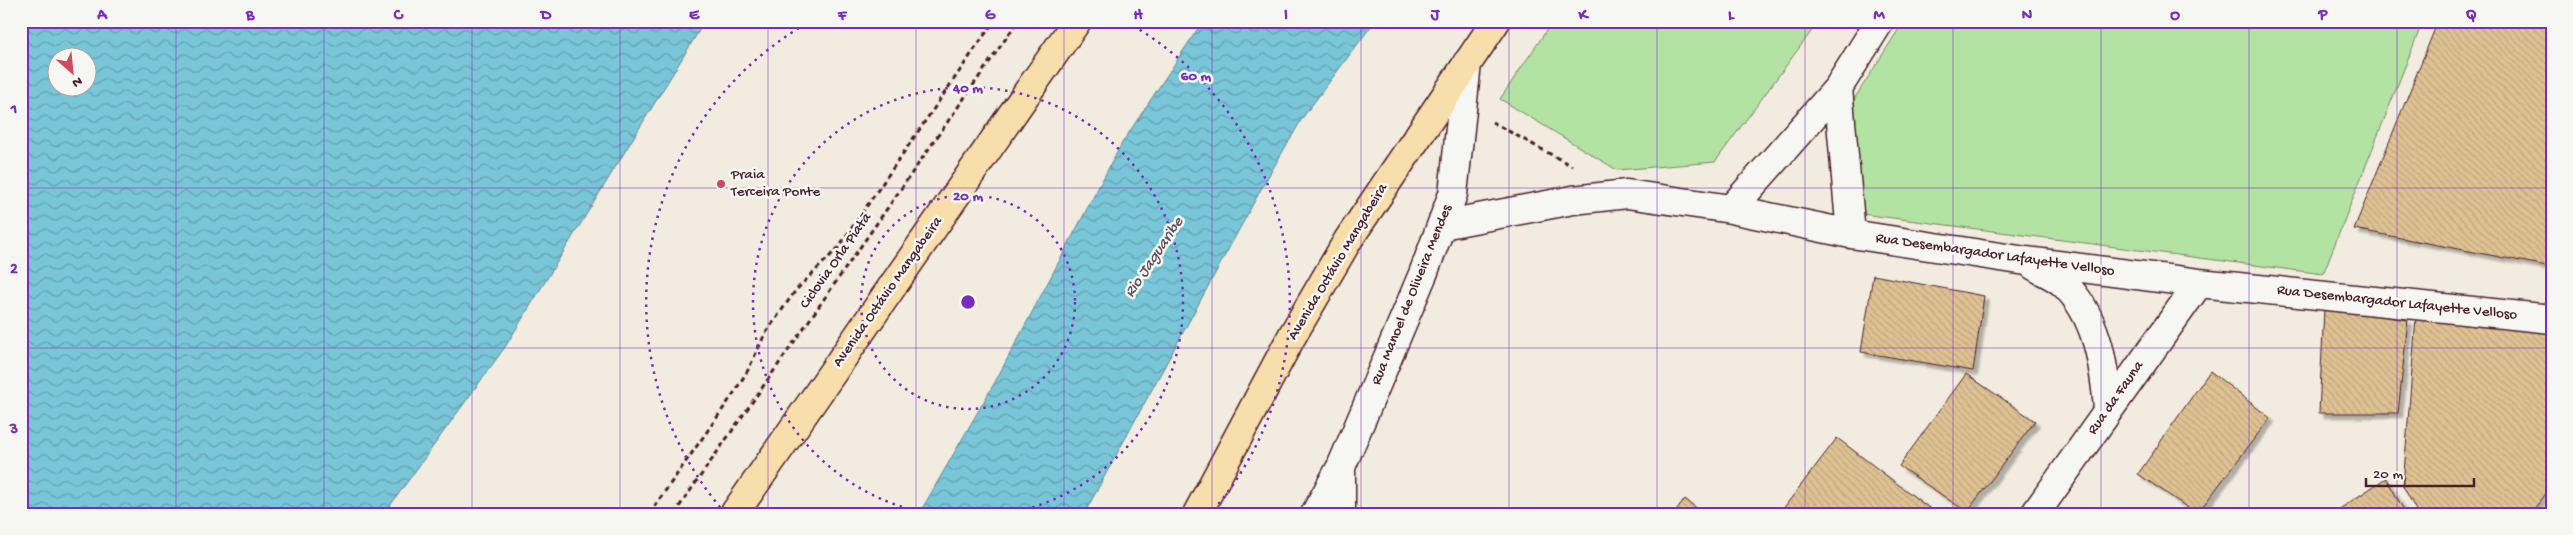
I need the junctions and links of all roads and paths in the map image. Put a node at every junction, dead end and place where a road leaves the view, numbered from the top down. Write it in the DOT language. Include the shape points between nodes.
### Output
graph roads {
  1 [pos="994,21"];
  2 [pos="1018,21"];
  3 [pos="1077,21"];
  4 [pos="1496,21"];
  5 [pos="1880,21"];
  6 [pos="1467,63"];
  7 [pos="1838,88"];
  8 [pos="1463,106"];
  9 [pos="1575,168"];
  10 [pos="1731,209"];
  11 [pos="1442,224"];
  12 [pos="1851,234"];
  13 [pos="2026,261"];
  14 [pos="2199,283"];
  15 [pos="2552,319"];
  16 [pos="2108,408"];
  17 [pos="1341,467"];
  18 [pos="649,514"];
  19 [pos="674,514"];
  20 [pos="734,514"];
  21 [pos="1197,514"];
  22 [pos="1315,514"];
  23 [pos="1341,514"];
  24 [pos="2035,514"];
  1 -- 18 [label="path" via="838,248 785,305 765,334 732,396"];
  2 -- 19 [label="path, Ciclovia Orla Piatã"];
  3 -- 20 [label="main road, Avenida Octávio Mangabeira"];
  4 -- 6 [label="main road, Avenida Octávio Mangabeira"];
  5 -- 7 [label="street"];
  6 -- 8 [label="street, Rua Manoel de Oliveira Mendes"];
  6 -- 21 [label="main road, Avenida Octávio Mangabeira" via="1348,240 1292,336"];
  7 -- 10 [label="street"];
  7 -- 12 [label="street"];
  8 -- 9 [label="path"];
  8 -- 11 [label="street, Rua Manoel de Oliveira Mendes" via="1453,194"];
  10 -- 11 [label="street, Rua Desembargador Lafayette Velloso" via="1627,194 1573,200"];
  10 -- 12 [label="street, Rua Desembargador Lafayette Velloso"];
  11 -- 17 [label="street, Rua Manoel de Oliveira Mendes"];
  12 -- 13 [label="street, Rua Desembargador Lafayette Velloso"];
  13 -- 14 [label="street, Rua Desembargador Lafayette Velloso"];
  13 -- 16 [label="street" via="2062,282 2082,305 2104,367"];
  14 -- 15 [label="street, Rua Desembargador Lafayette Velloso"];
  14 -- 16 [label="street, Rua da Fauna"];
  16 -- 24 [label="street, Rua da Fauna"];
  17 -- 22 [label="street, Rua Manoel de Oliveira Mendes"];
  17 -- 23 [label="street"];
}
